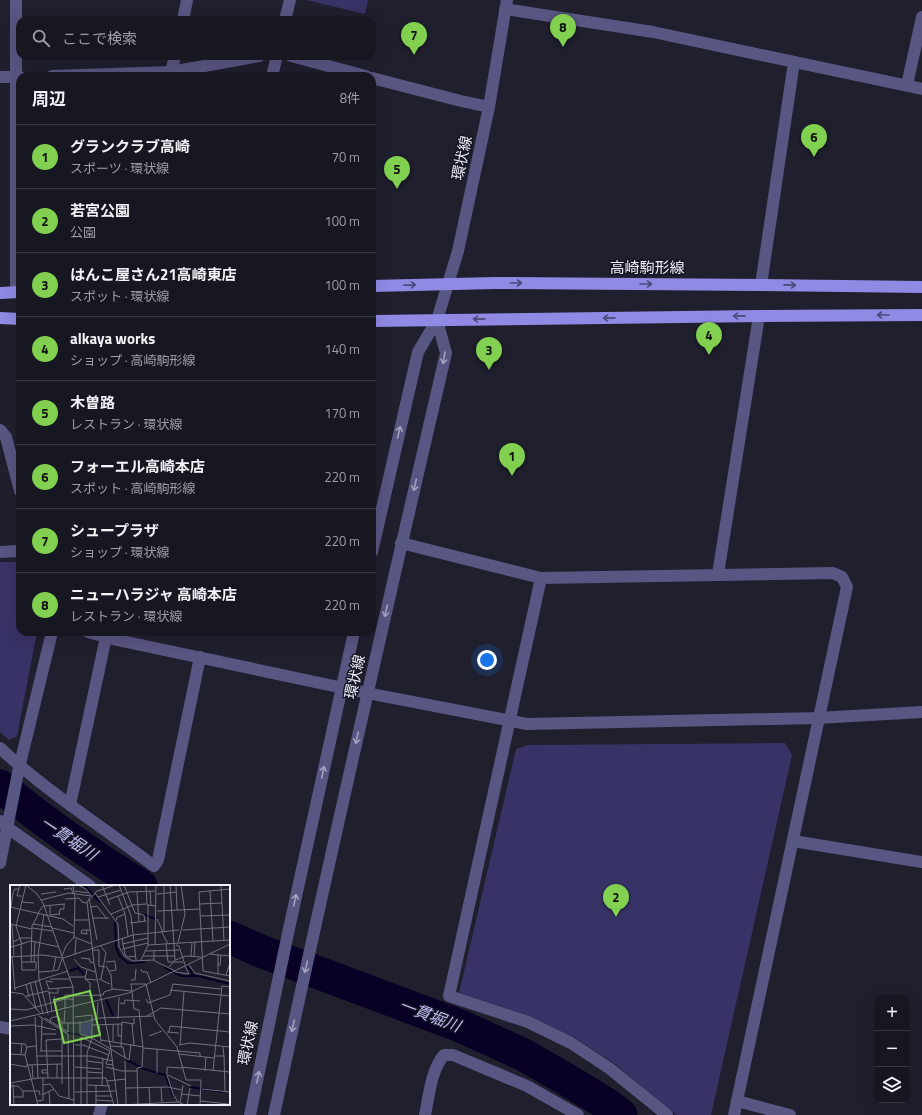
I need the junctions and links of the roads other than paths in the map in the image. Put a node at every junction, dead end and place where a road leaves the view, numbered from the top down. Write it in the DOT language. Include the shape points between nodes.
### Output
graph roads {
  1 [pos="16,0"];
  2 [pos="187,0"];
  3 [pos="290,0"];
  4 [pos="506,4"];
  5 [pos="16,16"];
  6 [pos="184,16"];
  7 [pos="286,16"];
  8 [pos="922,17"];
  9 [pos="18,60"];
  10 [pos="174,60"];
  11 [pos="237,60"];
  12 [pos="276,60"];
  13 [pos="306,60"];
  14 [pos="794,62"];
  15 [pos="18,72"];
  16 [pos="172,72"];
  17 [pos="273,72"];
  18 [pos="351,72"];
  19 [pos="0,77"];
  20 [pos="16,77"];
  21 [pos="376,79"];
  22 [pos="906,85"];
  23 [pos="922,89"];
  24 [pos="489,107"];
  25 [pos="448,284"];
  26 [pos="761,285"];
  27 [pos="376,286"];
  28 [pos="922,287"];
  29 [pos="16,292"];
  30 [pos="0,293"];
  31 [pos="922,315"];
  32 [pos="759,316"];
  33 [pos="0,318"];
  34 [pos="16,319"];
  35 [pos="437,320"];
  36 [pos="376,321"];
  37 [pos="0,430"];
  38 [pos="16,476"];
  39 [pos="376,535"];
  40 [pos="402,543"];
  41 [pos="16,551"];
  42 [pos="0,552"];
  43 [pos="718,574"];
  44 [pos="541,578"];
  45 [pos="51,636"];
  46 [pos="114,636"];
  47 [pos="353,636"];
  48 [pos="200,657"];
  49 [pos="341,687"];
  50 [pos="368,693"];
  51 [pos="922,712"];
  52 [pos="818,718"];
  53 [pos="510,721"];
  54 [pos="0,748"];
  55 [pos="20,767"];
  56 [pos="70,805"];
  57 [pos="5,825"];
  58 [pos="793,841"];
  59 [pos="922,862"];
  60 [pos="0,863"];
  61 [pos="89,885"];
  62 [pos="0,1027"];
  63 [pos="10,1029"];
  64 [pos="737,1101"];
  65 [pos="102,1105"];
  66 [pos="99,1115"];
  67 [pos="250,1115"];
  68 [pos="274,1115"];
  69 [pos="425,1115"];
  70 [pos="578,1115"];
  71 [pos="667,1115"];
  72 [pos="734,1115"];
  73 [pos="790,1115"];
  1 -- 5 [label="street"];
  2 -- 6 [label="street"];
  3 -- 7 [label="street"];
  4 -- 14 [label="street"];
  4 -- 24 [label="street, 環状線"];
  8 -- 22 [label="street"];
  9 -- 15 [label="street"];
  10 -- 16 [label="street"];
  11 -- 16 [label="street"];
  12 -- 17 [label="street"];
  13 -- 18 [label="street"];
  14 -- 22 [label="street"];
  14 -- 26 [label="street"];
  19 -- 20 [label="street"];
  21 -- 24 [label="street"];
  22 -- 23 [label="street"];
  24 -- 25 [label="street, 環状線" via="458,251"];
  25 -- 26 [label="main road, 高崎駒形線, one-way"];
  27 -- 25 [label="main road, 高崎駒形線, one-way"];
  25 -- 35 [label="street, 環状線"];
  26 -- 28 [label="main road, 高崎駒形線, one-way"];
  29 -- 30 [label="main road"];
  31 -- 32 [label="main road, one-way"];
  32 -- 35 [label="main road, one-way"];
  32 -- 43 [label="street"];
  33 -- 34 [label="main road"];
  35 -- 36 [label="main road"];
  39 -- 35 [label="street, 環状線, one-way" via="418,352"];
  35 -- 40 [label="street, 環状線, one-way" via="446,353"];
  37 -- 38 [label="street" via="6,437"];
  40 -- 44 [label="street"];
  40 -- 50 [label="street, 環状線, one-way"];
  41 -- 42 [label="street"];
  43 -- 44 [label="street"];
  43 -- 52 [label="street" via="833,573 842,577 847,587"];
  44 -- 53 [label="street"];
  45 -- 55 [label="street"];
  46 -- 48 [label="street"];
  46 -- 56 [label="street"];
  47 -- 49 [label="street, 環状線"];
  48 -- 49 [label="street"];
  48 -- 56 [label="street" via="158,860 154,866"];
  49 -- 50 [label="street"];
  67 -- 49 [label="street, 環状線, one-way"];
  50 -- 53 [label="street"];
  50 -- 68 [label="street, 環状線, one-way"];
  51 -- 52 [label="street"];
  52 -- 53 [label="street" via="527,724"];
  52 -- 58 [label="street"];
  53 -- 71 [label="street" via="449,996 528,1022 571,1043 609,1068"];
  54 -- 55 [label="street"];
  55 -- 56 [label="street"];
  55 -- 57 [label="street"];
  57 -- 60 [label="street"];
  57 -- 61 [label="street"];
  58 -- 59 [label="street"];
  58 -- 64 [label="street"];
  62 -- 63 [label="street"];
  64 -- 72 [label="street"];
  64 -- 73 [label="street"];
  65 -- 66 [label="street"];
  69 -- 70 [label="street" via="435,1070 444,1055 453,1055 527,1086"];
}
